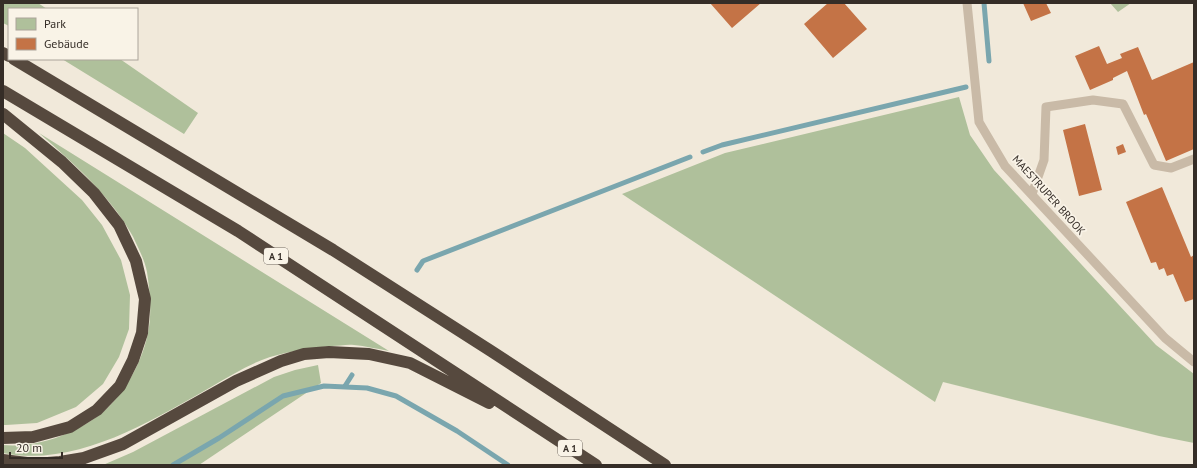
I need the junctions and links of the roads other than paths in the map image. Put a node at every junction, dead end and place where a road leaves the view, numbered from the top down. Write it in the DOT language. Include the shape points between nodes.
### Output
graph roads {
  1 [pos="967,3"];
  2 [pos="16,60"];
  3 [pos="3,91"];
  4 [pos="3,114"];
  5 [pos="1194,159"];
  6 [pos="1032,194"];
  7 [pos="1194,362"];
  8 [pos="543,430"];
  9 [pos="3,438"];
  10 [pos="3,460"];
  11 [pos="596,465"];
  12 [pos="665,465"];
  1 -- 6 [label="lane, MAESTRUPER BROOK" via="979,122 1005,166"];
  2 -- 12 [label="highway" via="333,250"];
  3 -- 8 [label="highway, A 1" via="238,232"];
  4 -- 9 [label="highway" via="62,162 94,193 119,225 136,261 145,298 142,333 133,360 120,386 97,410 70,427 33,437"];
  5 -- 6 [label="lane" via="1171,168 1154,165 1123,104 1093,100 1046,107 1044,160"];
  6 -- 7 [label="lane, MAESTRUPER BROOK" via="1166,338"];
  8 -- 10 [label="highway" via="410,363 369,354 329,352 304,354 281,361 236,381 123,444 84,458 35,464"];
  8 -- 11 [label="highway, A 1"];
}
